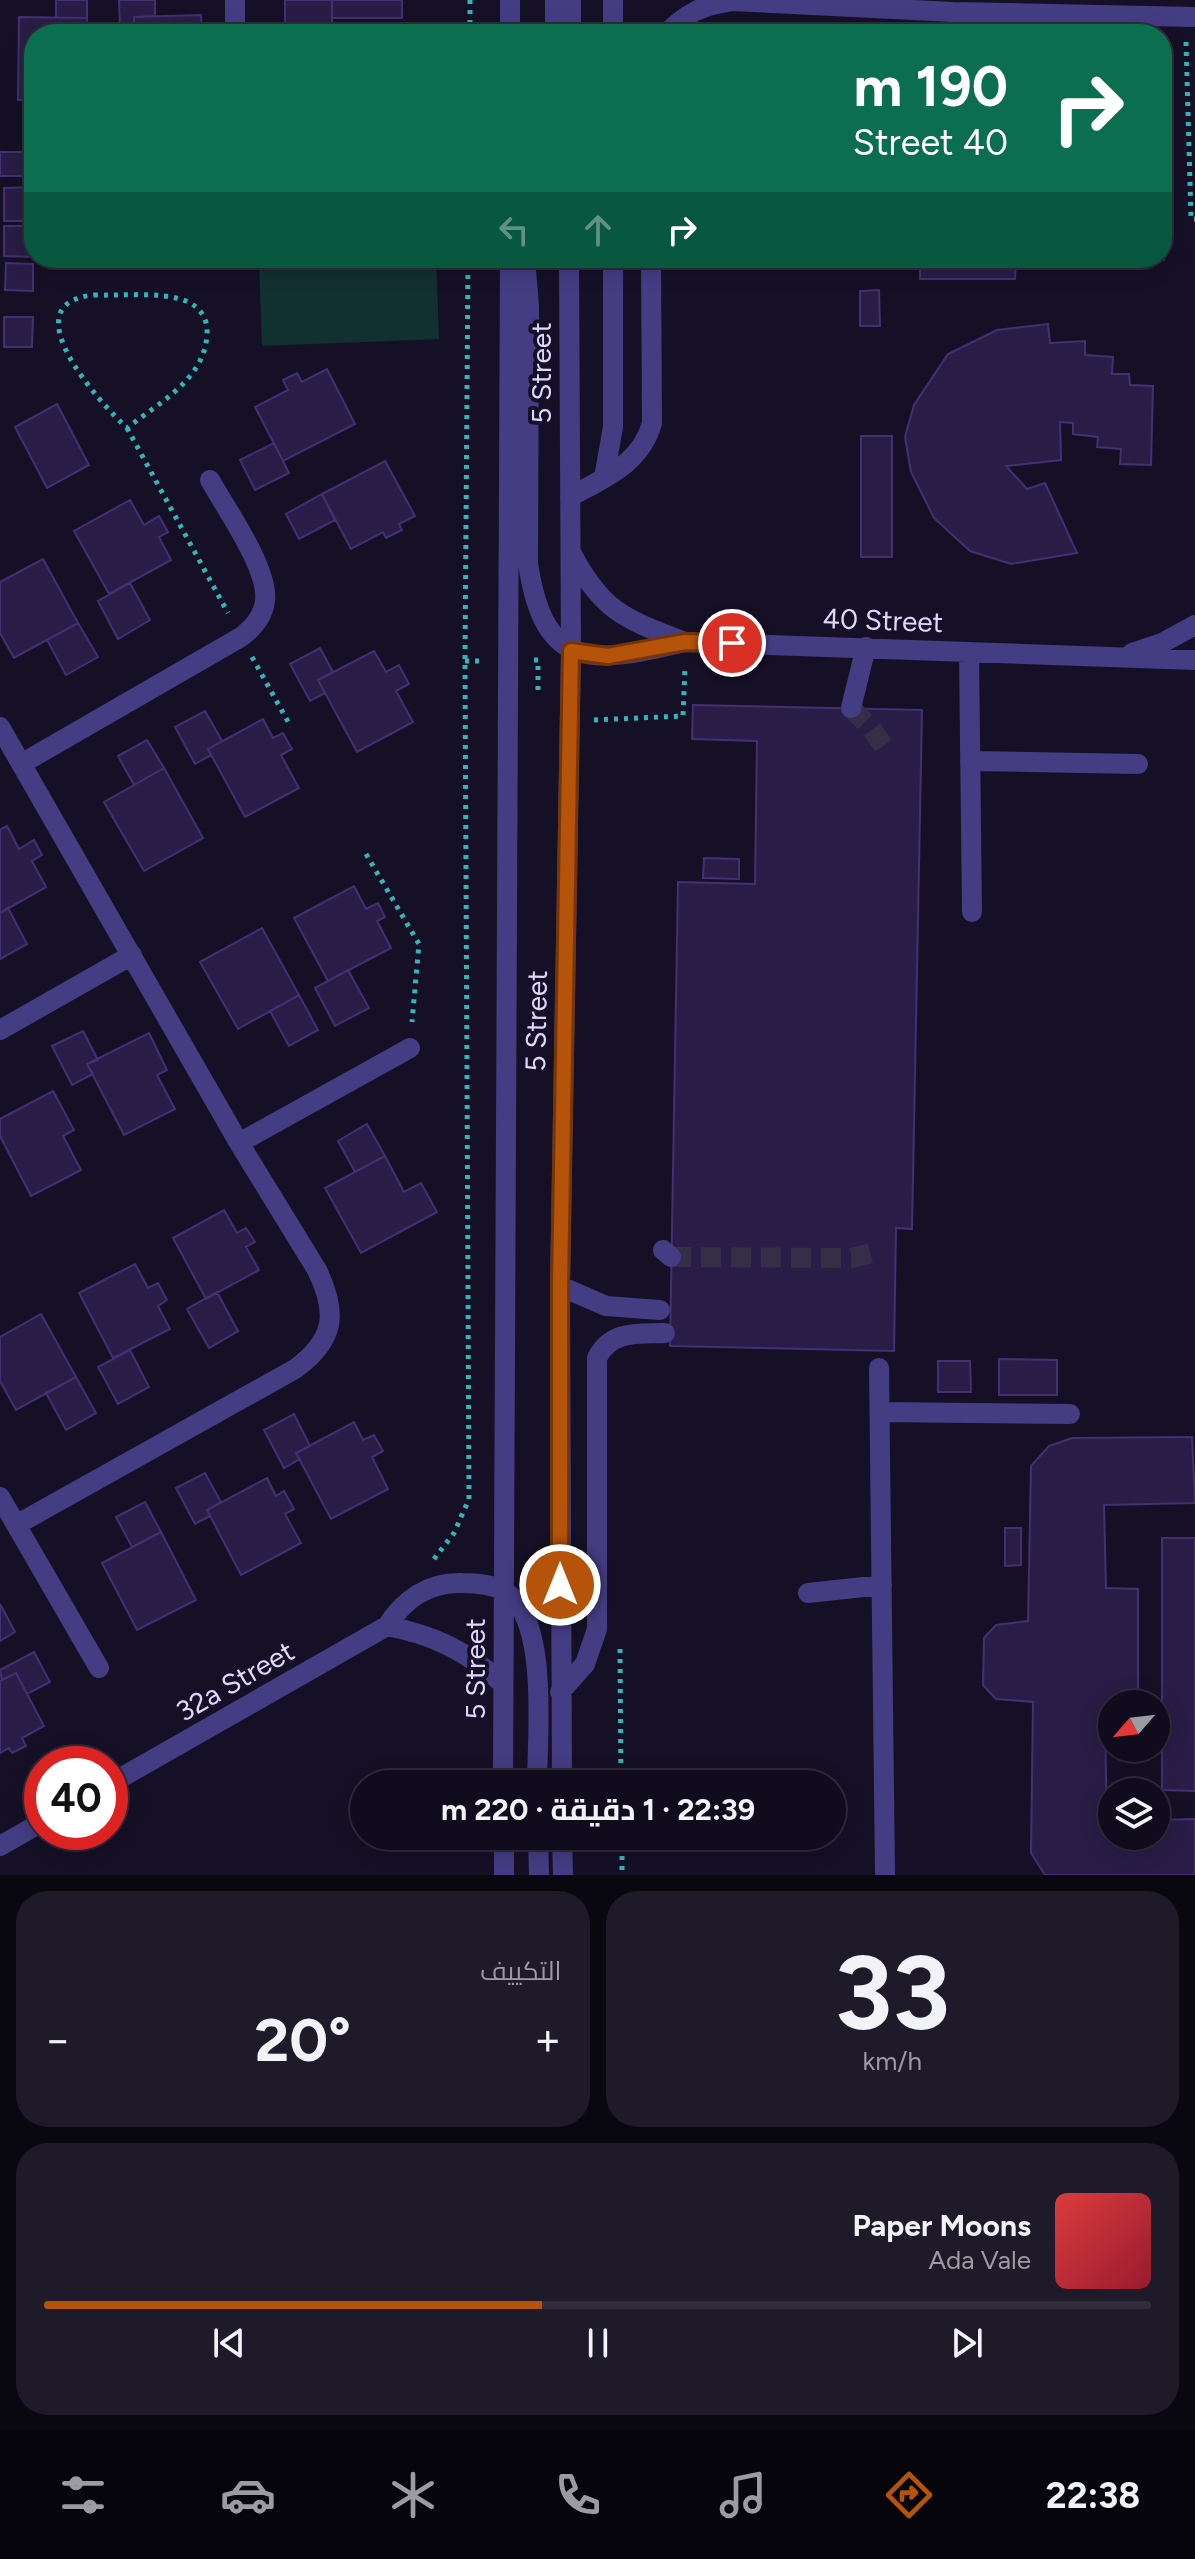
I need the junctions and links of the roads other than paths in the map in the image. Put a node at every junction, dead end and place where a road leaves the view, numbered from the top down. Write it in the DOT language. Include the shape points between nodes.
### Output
graph roads {
  1 [pos="235,0"];
  2 [pos="510,0"];
  3 [pos="555,0"];
  4 [pos="571,0"];
  5 [pos="613,0"];
  6 [pos="952,6"];
  7 [pos="1195,17"];
  8 [pos="235,24"];
  9 [pos="510,24"];
  10 [pos="555,24"];
  11 [pos="571,24"];
  12 [pos="613,24"];
  13 [pos="675,24"];
  14 [pos="510,268"];
  15 [pos="526,268"];
  16 [pos="569,268"];
  17 [pos="613,268"];
  18 [pos="651,268"];
  19 [pos="604,478"];
  20 [pos="210,480"];
  21 [pos="570,497"];
  22 [pos="569,549"];
  23 [pos="1195,625"];
  24 [pos="685,642"];
  25 [pos="866,647"];
  26 [pos="571,651"];
  27 [pos="969,652"];
  28 [pos="1117,658"];
  29 [pos="1195,660"];
  30 [pos="851,708"];
  31 [pos="0,727"];
  32 [pos="970,761"];
  33 [pos="21,764"];
  34 [pos="1138,764"];
  35 [pos="972,912"];
  36 [pos="132,955"];
  37 [pos="0,1030"];
  38 [pos="410,1048"];
  39 [pos="239,1143"];
  40 [pos="560,1286"];
  41 [pos="660,1310"];
  42 [pos="665,1333"];
  43 [pos="879,1368"];
  44 [pos="880,1412"];
  45 [pos="1070,1414"];
  46 [pos="0,1497"];
  47 [pos="16,1525"];
  48 [pos="882,1585"];
  49 [pos="503,1591"];
  50 [pos="808,1593"];
  51 [pos="387,1626"];
  52 [pos="99,1668"];
  53 [pos="503,1684"];
  54 [pos="560,1692"];
  55 [pos="503,1770"];
  56 [pos="537,1770"];
  57 [pos="562,1770"];
  58 [pos="128,1774"];
  59 [pos="24,1832"];
  60 [pos="0,1846"];
  61 [pos="504,1850"];
  62 [pos="538,1850"];
  63 [pos="562,1850"];
  64 [pos="504,1875"];
  65 [pos="539,1875"];
  66 [pos="563,1875"];
  67 [pos="885,1875"];
  1 -- 8 [label="street"];
  2 -- 9 [label="street"];
  3 -- 10 [label="street"];
  4 -- 11 [label="street"];
  5 -- 12 [label="street"];
  6 -- 7 [label="street"];
  6 -- 13 [label="street" via="732,1 705,5"];
  14 -- 49 [label="street, 5 Street"];
  15 -- 26 [label="street" via="528,563 534,598 548,629"];
  16 -- 21 [label="street, 5 Street"];
  17 -- 19 [label="street" via="613,427"];
  18 -- 19 [label="street" via="652,423 640,453"];
  19 -- 21 [label="street"];
  20 -- 33 [label="street" via="265,586 260,616 241,637"];
  21 -- 22 [label="street, 5 Street"];
  22 -- 24 [label="street" via="589,586 620,616"];
  22 -- 26 [label="street, 5 Street"];
  23 -- 28 [label="street"];
  24 -- 25 [label="street, 40 Street"];
  24 -- 26 [label="street, 40 Street" via="627,655"];
  25 -- 27 [label="street, 40 Street"];
  25 -- 30 [label="street"];
  26 -- 40 [label="street, 5 Street"];
  27 -- 28 [label="street, 40 Street"];
  27 -- 32 [label="street"];
  28 -- 29 [label="street, 40 Street"];
  31 -- 33 [label="street"];
  32 -- 34 [label="street"];
  32 -- 35 [label="street"];
  33 -- 36 [label="street"];
  36 -- 37 [label="street"];
  36 -- 39 [label="street"];
  38 -- 39 [label="street"];
  39 -- 47 [label="street" via="327,1291 327,1336 314,1356 295,1369"];
  40 -- 41 [label="street" via="606,1306"];
  40 -- 54 [label="street, 5 Street"];
  42 -- 54 [label="street" via="615,1337 597,1358 597,1629 585,1664"];
  43 -- 44 [label="street"];
  44 -- 45 [label="street"];
  44 -- 48 [label="street"];
  46 -- 47 [label="street"];
  47 -- 52 [label="street"];
  48 -- 50 [label="street"];
  48 -- 67 [label="street"];
  49 -- 51 [label="street, 32a Street" via="452,1582 428,1589 411,1597"];
  49 -- 53 [label="street, 5 Street"];
  49 -- 56 [label="street" via="526,1620 534,1644"];
  51 -- 53 [label="street" via="450,1644"];
  51 -- 58 [label="street, 32a Street"];
  53 -- 55 [label="street, 5 Street"];
  54 -- 57 [label="street, 5 Street"];
  59 -- 60 [label="street"];
  61 -- 64 [label="street"];
  62 -- 65 [label="street"];
  63 -- 66 [label="street"];
}
